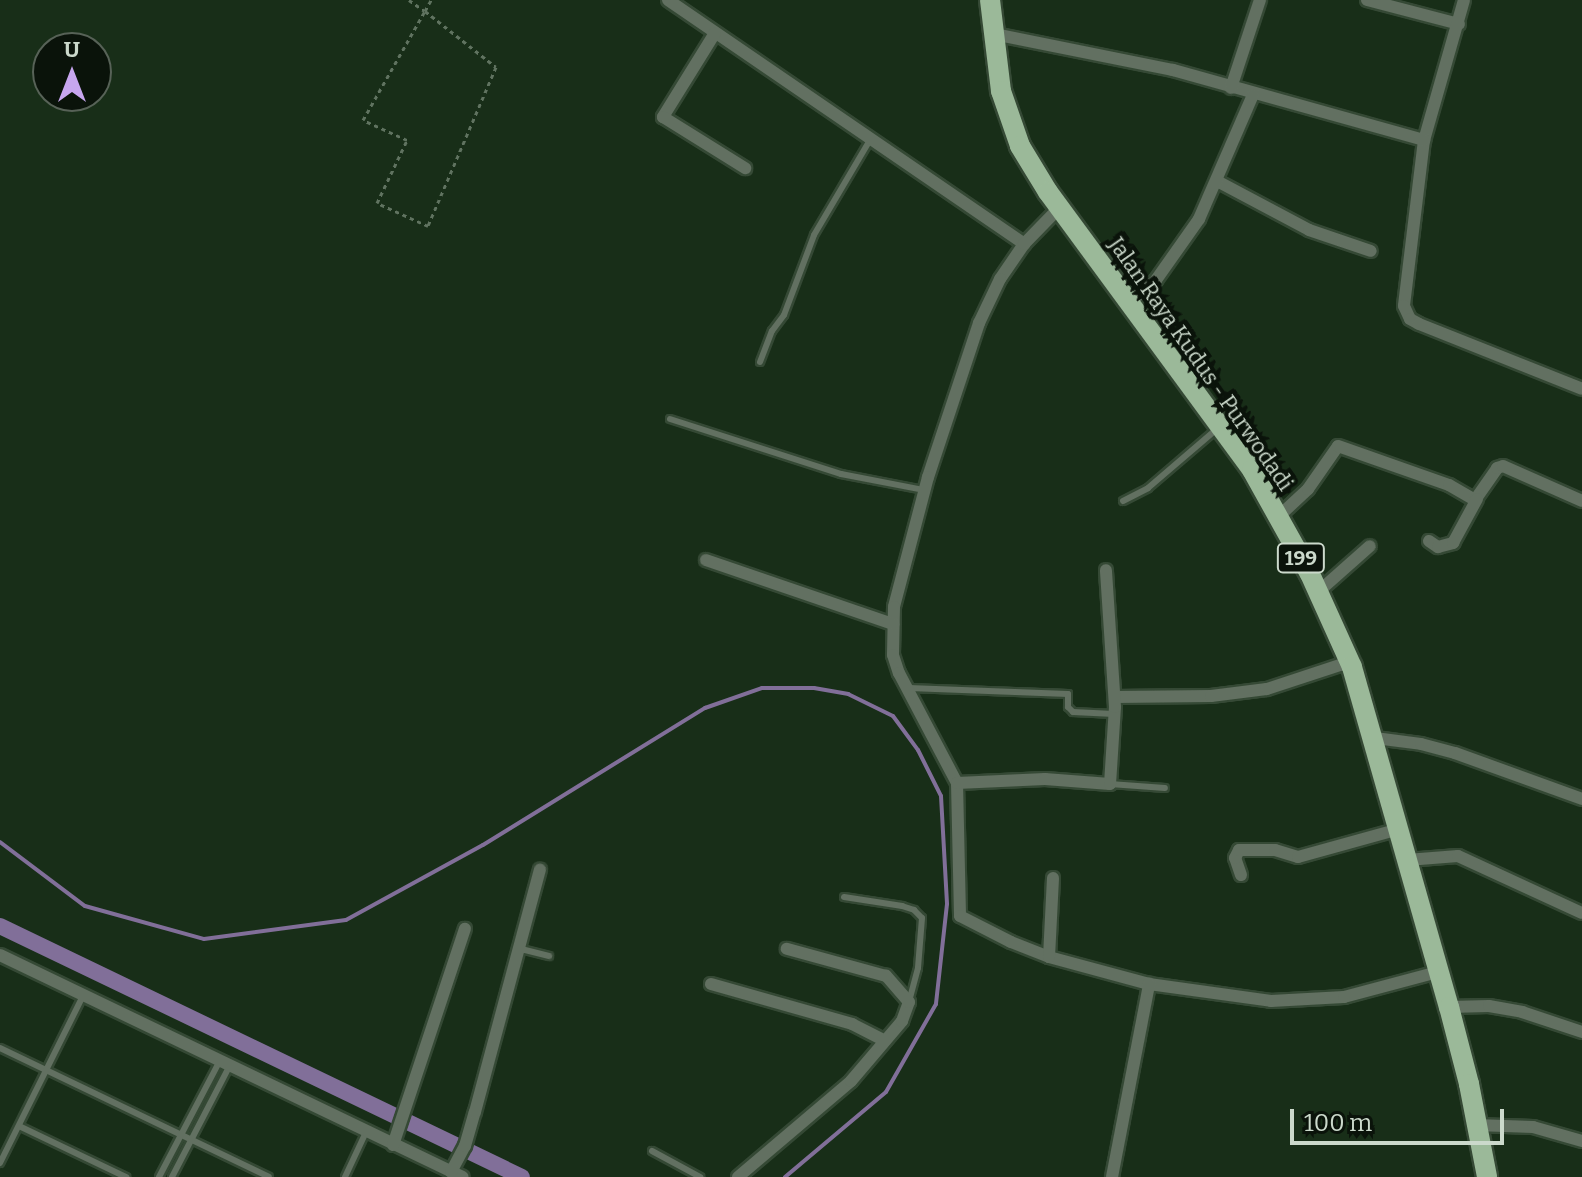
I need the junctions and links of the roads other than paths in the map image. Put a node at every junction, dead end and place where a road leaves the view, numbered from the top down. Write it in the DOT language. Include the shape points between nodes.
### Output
graph roads {
  1 [pos="668,0"];
  2 [pos="990,0"];
  3 [pos="1260,0"];
  4 [pos="1367,0"];
  5 [pos="1464,0"];
  6 [pos="1459,24"];
  7 [pos="715,33"];
  8 [pos="994,34"];
  9 [pos="1231,88"];
  10 [pos="1253,95"];
  11 [pos="870,140"];
  12 [pos="1424,140"];
  13 [pos="745,168"];
  14 [pos="1217,181"];
  15 [pos="1060,207"];
  16 [pos="1024,244"];
  17 [pos="1371,251"];
  18 [pos="1130,302"];
  19 [pos="760,362"];
  20 [pos="1582,389"];
  21 [pos="670,419"];
  22 [pos="1220,426"];
  23 [pos="924,490"];
  24 [pos="1477,499"];
  25 [pos="1123,501"];
  26 [pos="1582,501"];
  27 [pos="1278,517"];
  28 [pos="1429,541"];
  29 [pos="1370,546"];
  30 [pos="706,560"];
  31 [pos="1106,570"];
  32 [pos="1318,592"];
  33 [pos="893,624"];
  34 [pos="1349,662"];
  35 [pos="905,688"];
  36 [pos="1115,697"];
  37 [pos="1115,714"];
  38 [pos="1375,738"];
  39 [pos="957,783"];
  40 [pos="1110,784"];
  41 [pos="1165,788"];
  42 [pos="1582,799"];
  43 [pos="1399,829"];
  44 [pos="1407,860"];
  45 [pos="540,870"];
  46 [pos="1241,875"];
  47 [pos="1053,878"];
  48 [pos="844,897"];
  49 [pos="1582,913"];
  50 [pos="465,929"];
  51 [pos="521,949"];
  52 [pos="787,949"];
  53 [pos="0,955"];
  54 [pos="549,956"];
  55 [pos="1049,957"];
  56 [pos="1438,972"];
  57 [pos="711,984"];
  58 [pos="1149,984"];
  59 [pos="82,998"];
  60 [pos="909,1002"];
  61 [pos="1449,1007"];
  62 [pos="1582,1032"];
  63 [pos="883,1040"];
  64 [pos="0,1048"];
  65 [pos="224,1064"];
  66 [pos="47,1069"];
  67 [pos="1476,1125"];
  68 [pos="19,1126"];
  69 [pos="366,1132"];
  70 [pos="183,1136"];
  71 [pos="193,1140"];
  72 [pos="1582,1141"];
  73 [pos="393,1145"];
  74 [pos="652,1151"];
  75 [pos="0,1163"];
  76 [pos="456,1172"];
  77 [pos="126,1177"];
  78 [pos="159,1177"];
  79 [pos="172,1177"];
  80 [pos="269,1177"];
  81 [pos="345,1177"];
  82 [pos="700,1177"];
  83 [pos="738,1177"];
  84 [pos="1112,1177"];
  85 [pos="1487,1177"];
  1 -- 7 [label="street"];
  2 -- 8 [label="main road, Jalan Raya Kudus - Purwodadi / 199"];
  3 -- 9 [label="street"];
  4 -- 6 [label="street"];
  5 -- 6 [label="street"];
  6 -- 12 [label="street"];
  7 -- 11 [label="street"];
  7 -- 13 [label="street" via="663,117"];
  8 -- 9 [label="street" via="1119,58"];
  8 -- 15 [label="main road, Jalan Raya Kudus - Purwodadi / 199" via="1007,115 1020,146"];
  9 -- 10 [label="street"];
  10 -- 12 [label="street"];
  10 -- 14 [label="street"];
  11 -- 16 [label="street"];
  11 -- 19 [label="lane" via="814,235"];
  12 -- 20 [label="street" via="1407,260 1404,306 1410,319"];
  14 -- 17 [label="street" via="1309,230"];
  14 -- 18 [label="street" via="1199,219 1156,280"];
  15 -- 16 [label="street"];
  15 -- 18 [label="main road, Jalan Raya Kudus - Purwodadi / 199"];
  16 -- 23 [label="street" via="979,323"];
  18 -- 22 [label="main road, Jalan Raya Kudus - Purwodadi / 199"];
  21 -- 23 [label="lane" via="841,474"];
  22 -- 25 [label="lane" via="1160,479"];
  22 -- 27 [label="main road, Jalan Raya Kudus - Purwodadi / 199"];
  23 -- 33 [label="street"];
  24 -- 26 [label="street" via="1503,466"];
  24 -- 27 [label="street" via="1338,446 1308,489"];
  24 -- 28 [label="street" via="1453,543 1438,547"];
  27 -- 32 [label="main road, Jalan Raya Kudus - Purwodadi / 199"];
  29 -- 32 [label="street"];
  30 -- 33 [label="street"];
  31 -- 36 [label="street"];
  32 -- 34 [label="main road, Jalan Raya Kudus - Purwodadi / 199"];
  33 -- 35 [label="street" via="893,655"];
  34 -- 36 [label="street" via="1267,689 1196,697"];
  34 -- 38 [label="main road, Jalan Raya Kudus - Purwodadi / 199"];
  35 -- 37 [label="lane" via="1068,694 1073,712"];
  35 -- 39 [label="street"];
  36 -- 37 [label="street"];
  37 -- 40 [label="street"];
  38 -- 42 [label="street" via="1455,753"];
  38 -- 43 [label="main road, Jalan Raya Kudus - Purwodadi / 199"];
  39 -- 40 [label="street" via="1045,779"];
  39 -- 55 [label="street" via="959,913"];
  40 -- 41 [label="lane"];
  43 -- 44 [label="main road, Jalan Raya Kudus - Purwodadi / 199"];
  43 -- 46 [label="street" via="1298,857 1275,850 1239,850 1235,858"];
  44 -- 49 [label="street" via="1458,856"];
  44 -- 56 [label="main road, Jalan Raya Kudus - Purwodadi / 199"];
  45 -- 51 [label="street"];
  47 -- 55 [label="street"];
  48 -- 60 [label="lane" via="918,913 922,940"];
  50 -- 73 [label="street"];
  51 -- 54 [label="lane"];
  51 -- 76 [label="street"];
  52 -- 60 [label="street" via="886,976"];
  53 -- 59 [label="street"];
  55 -- 58 [label="street"];
  56 -- 58 [label="street" via="1344,997 1271,1001"];
  56 -- 61 [label="main road, Jalan Raya Kudus - Purwodadi / 199"];
  57 -- 63 [label="street" via="852,1024"];
  58 -- 84 [label="street"];
  59 -- 65 [label="street"];
  59 -- 66 [label="lane"];
  60 -- 63 [label="street" via="902,1021"];
  61 -- 62 [label="street" via="1522,1012"];
  61 -- 67 [label="main road, Jalan Raya Kudus - Purwodadi / 199"];
  63 -- 83 [label="street" via="851,1081"];
  64 -- 66 [label="lane"];
  65 -- 69 [label="street"];
  65 -- 70 [label="lane"];
  65 -- 71 [label="lane"];
  66 -- 68 [label="lane"];
  66 -- 70 [label="lane"];
  67 -- 72 [label="street" via="1533,1127"];
  67 -- 85 [label="main road, Jalan Raya Kudus - Purwodadi / 199"];
  68 -- 75 [label="lane"];
  68 -- 77 [label="lane"];
  69 -- 73 [label="street"];
  69 -- 81 [label="lane"];
  70 -- 71 [label="lane"];
  70 -- 78 [label="lane"];
  71 -- 79 [label="lane"];
  71 -- 80 [label="lane"];
  73 -- 76 [label="street"];
  74 -- 82 [label="lane"];
}
